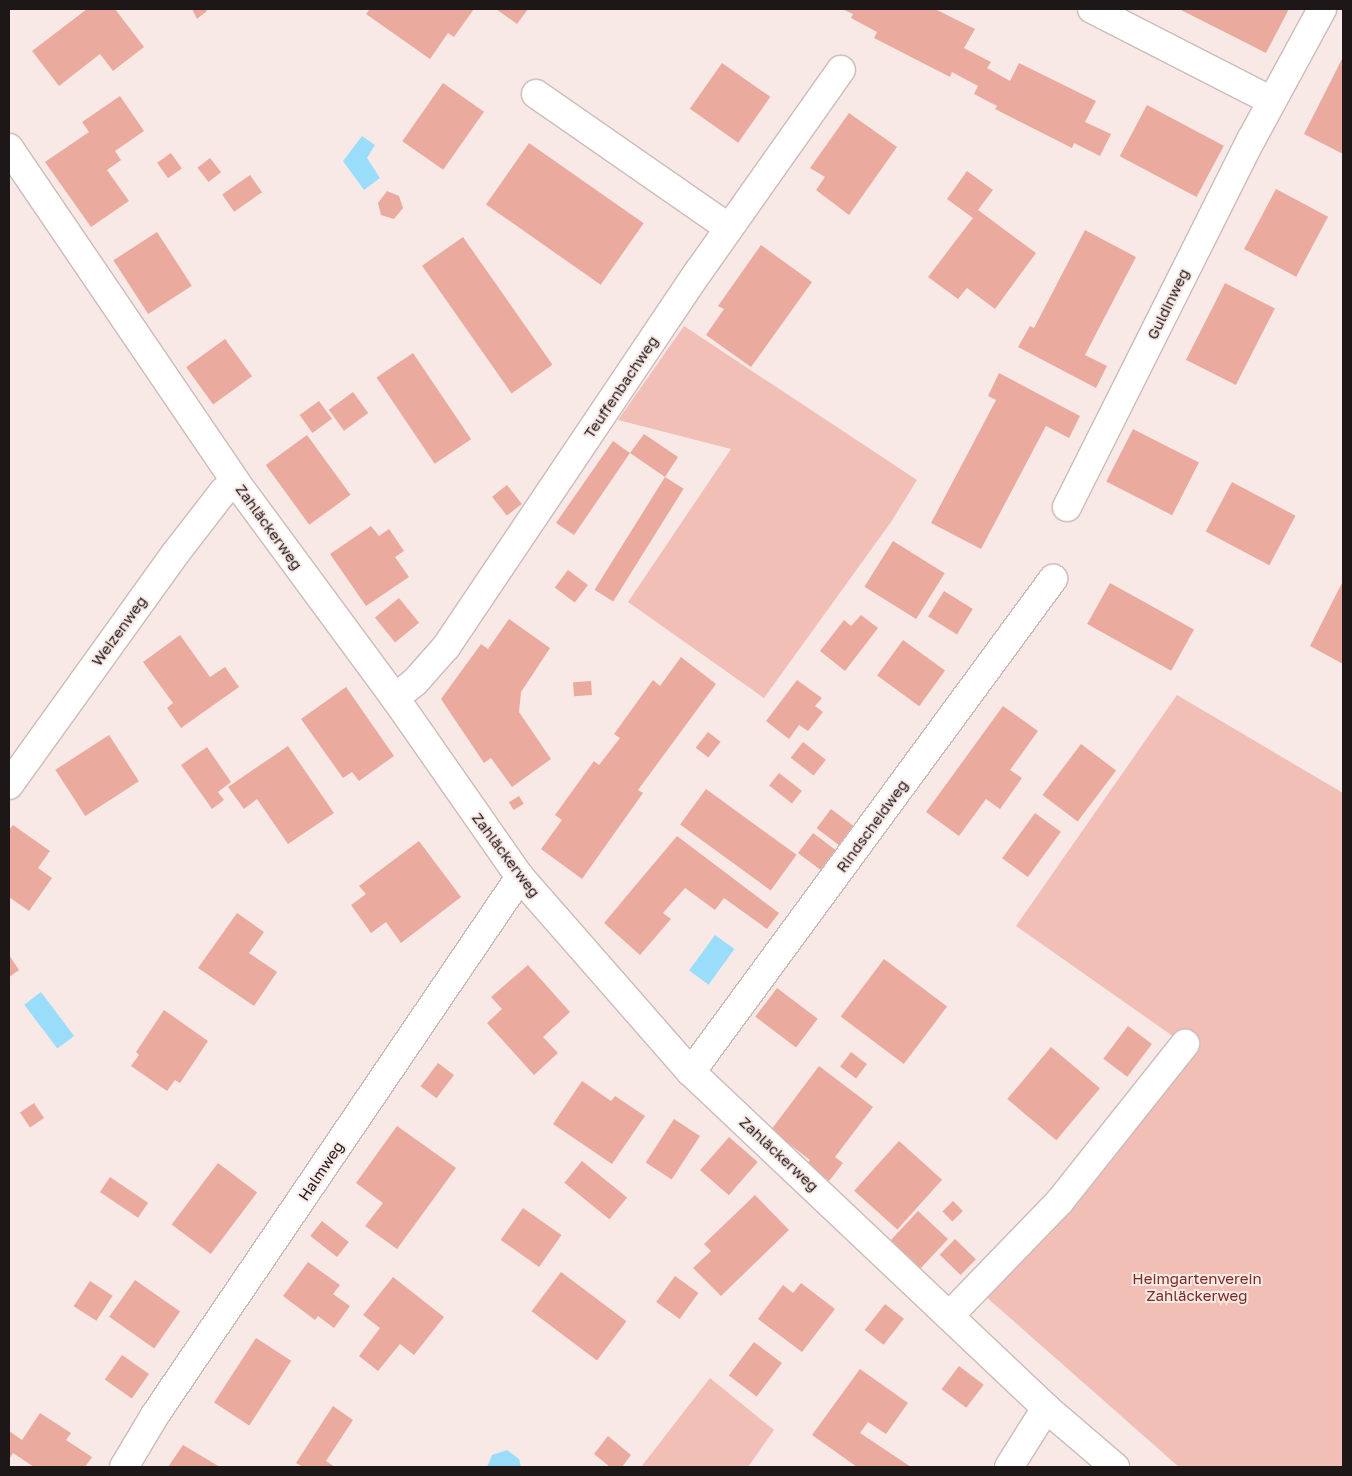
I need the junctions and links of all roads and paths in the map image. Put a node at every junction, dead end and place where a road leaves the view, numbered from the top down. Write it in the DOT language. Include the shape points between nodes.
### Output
graph roads {
  1 [pos="1092,9"];
  2 [pos="1322,9"];
  3 [pos="841,70"];
  4 [pos="536,94"];
  5 [pos="1272,101"];
  6 [pos="9,148"];
  7 [pos="729,228"];
  8 [pos="235,481"];
  9 [pos="1067,508"];
  10 [pos="1053,579"];
  11 [pos="395,698"];
  12 [pos="9,785"];
  13 [pos="520,877"];
  14 [pos="1185,1044"];
  15 [pos="691,1072"];
  16 [pos="949,1316"];
  17 [pos="1046,1408"];
  18 [pos="124,1467"];
  19 [pos="1009,1467"];
  20 [pos="1115,1467"];
  1 -- 5 [label="street"];
  2 -- 5 [label="street, Guldinweg"];
  3 -- 7 [label="street, Teuffenbachweg"];
  4 -- 7 [label="street"];
  5 -- 9 [label="street, Guldinweg"];
  6 -- 8 [label="street, Zahläckerweg"];
  7 -- 11 [label="street, Teuffenbachweg" via="446,646 415,682"];
  8 -- 11 [label="street, Zahläckerweg"];
  8 -- 12 [label="street, Weizenweg" via="175,554"];
  10 -- 15 [label="street, Rindscheidweg"];
  11 -- 13 [label="street, Zahläckerweg"];
  13 -- 15 [label="street, Zahläckerweg"];
  13 -- 18 [label="street, Halmweg" via="155,1415"];
  14 -- 16 [label="street" via="1060,1201"];
  15 -- 16 [label="street, Zahläckerweg"];
  16 -- 17 [label="street, Zahläckerweg"];
  17 -- 19 [label="street"];
  17 -- 20 [label="street, Zahläckerweg"];
}
